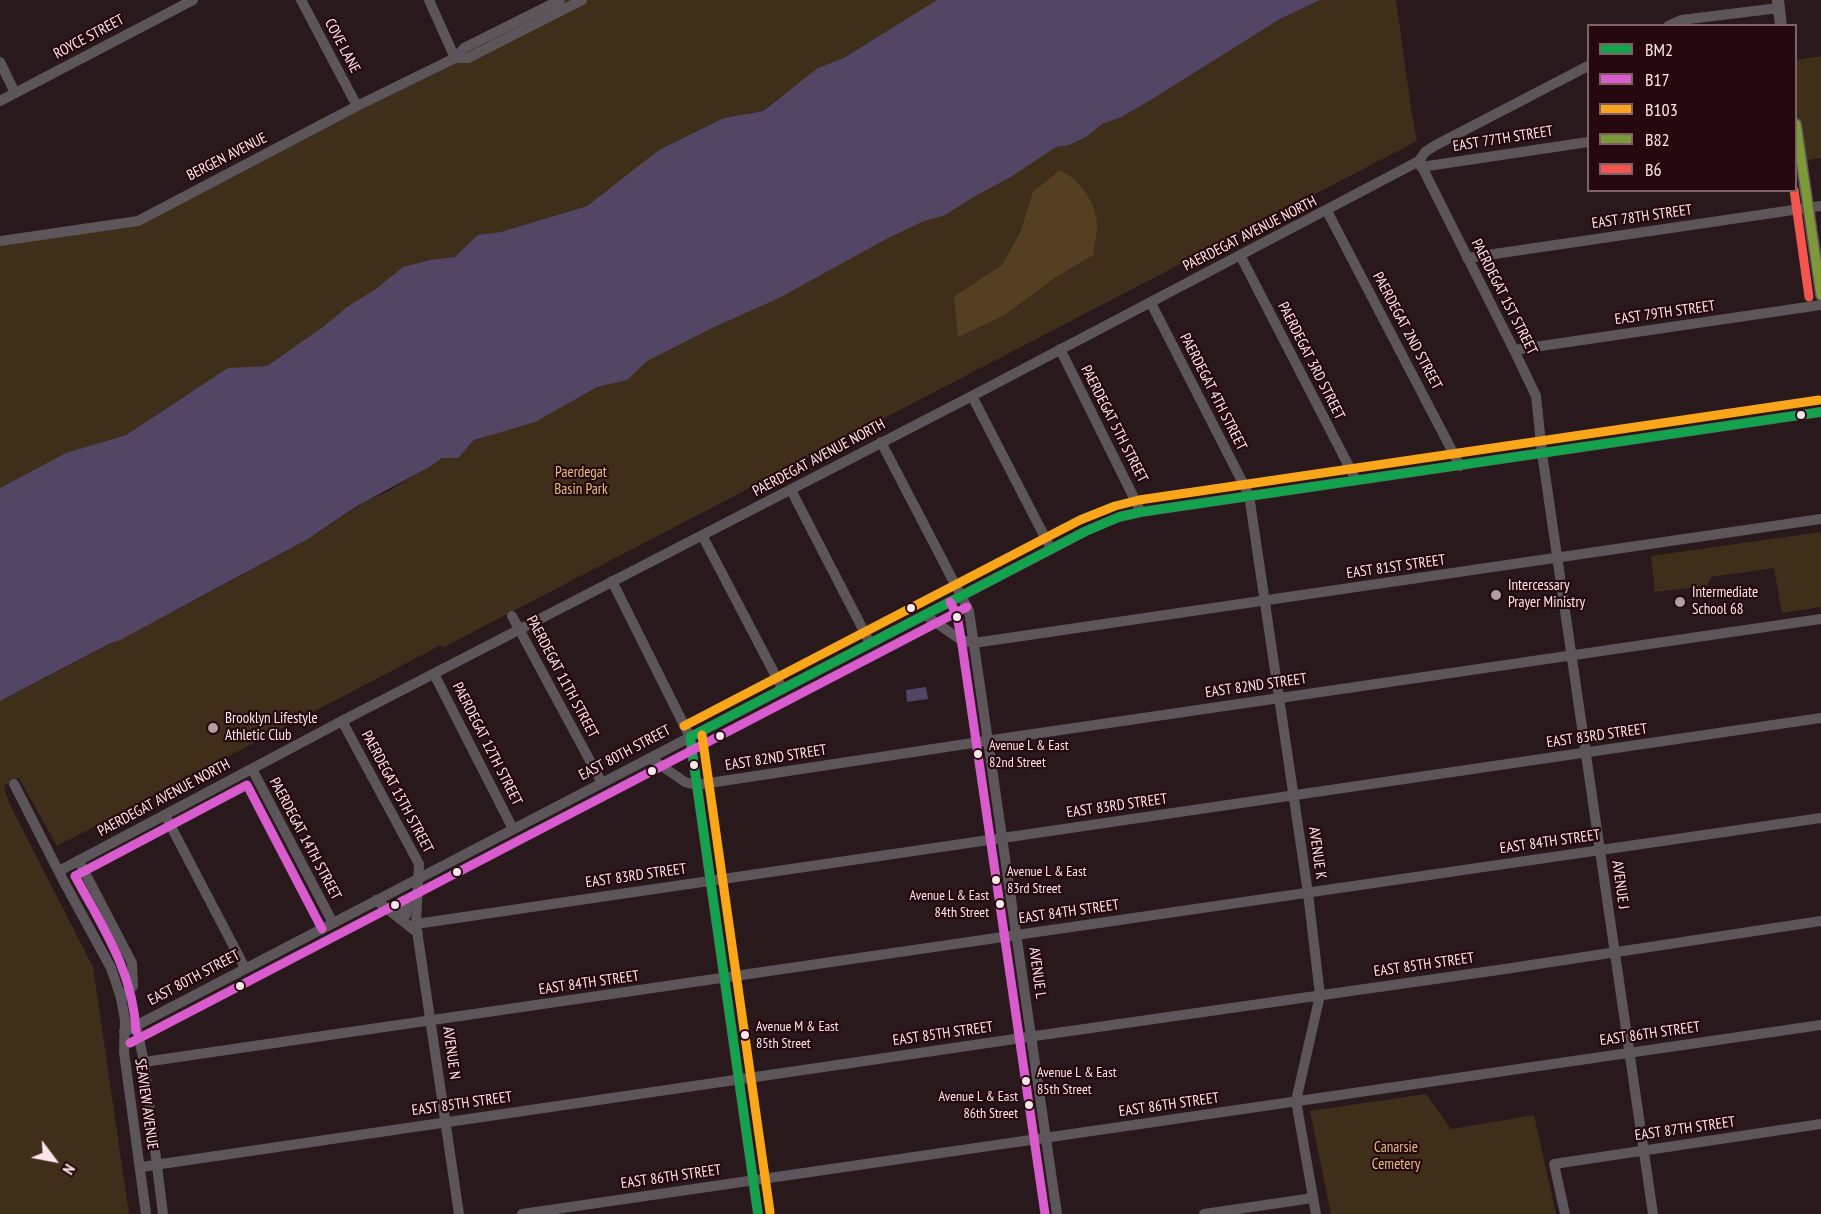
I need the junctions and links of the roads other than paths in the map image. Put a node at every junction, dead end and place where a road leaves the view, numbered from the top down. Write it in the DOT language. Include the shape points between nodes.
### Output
graph roads {
  1 [pos="301,0"];
  2 [pos="429,0"];
  3 [pos="560,0"];
  4 [pos="582,0"];
  5 [pos="186,1"];
  6 [pos="1778,4"];
  7 [pos="539,10"];
  8 [pos="1672,24"];
  9 [pos="1781,24"];
  10 [pos="455,58"];
  11 [pos="0,62"];
  12 [pos="1587,67"];
  13 [pos="15,93"];
  14 [pos="0,101"];
  15 [pos="357,106"];
  16 [pos="1797,128"];
  17 [pos="1587,141"];
  18 [pos="1420,164"];
  19 [pos="1815,207"];
  20 [pos="1327,211"];
  21 [pos="0,241"];
  22 [pos="1240,255"];
  23 [pos="1467,258"];
  24 [pos="1821,295"];
  25 [pos="1151,303"];
  26 [pos="1821,305"];
  27 [pos="1060,349"];
  28 [pos="1514,350"];
  29 [pos="972,396"];
  30 [pos="1821,412"];
  31 [pos="881,442"];
  32 [pos="1542,453"];
  33 [pos="1460,466"];
  34 [pos="1356,480"];
  35 [pos="791,490"];
  36 [pos="1249,495"];
  37 [pos="1141,512"];
  38 [pos="1821,519"];
  39 [pos="702,535"];
  40 [pos="1051,549"];
  41 [pos="1557,558"];
  42 [pos="612,581"];
  43 [pos="961,596"];
  44 [pos="1265,601"];
  45 [pos="925,615"];
  46 [pos="512,616"];
  47 [pos="1821,619"];
  48 [pos="519,629"];
  49 [pos="870,643"];
  50 [pos="974,644"];
  51 [pos="1572,655"];
  52 [pos="434,674"];
  53 [pos="782,688"];
  54 [pos="1279,698"];
  55 [pos="1821,718"];
  56 [pos="342,721"];
  57 [pos="690,737"];
  58 [pos="988,741"];
  59 [pos="1585,753"];
  60 [pos="650,758"];
  61 [pos="252,769"];
  62 [pos="602,783"];
  63 [pos="14,784"];
  64 [pos="696,785"];
  65 [pos="1293,796"];
  66 [pos="165,815"];
  67 [pos="1821,818"];
  68 [pos="513,829"];
  69 [pos="1002,838"];
  70 [pos="1600,850"];
  71 [pos="78,861"];
  72 [pos="59,871"];
  73 [pos="418,879"];
  74 [pos="709,881"];
  75 [pos="1308,893"];
  76 [pos="376,900"];
  77 [pos="1821,921"];
  78 [pos="333,923"];
  79 [pos="417,928"];
  80 [pos="1017,935"];
  81 [pos="1615,951"];
  82 [pos="245,968"];
  83 [pos="723,978"];
  84 [pos="1320,995"];
  85 [pos="121,998"];
  86 [pos="431,1021"];
  87 [pos="1821,1024"];
  88 [pos="136,1026"];
  89 [pos="124,1032"];
  90 [pos="1031,1036"];
  91 [pos="1629,1052"];
  92 [pos="144,1062"];
  93 [pos="738,1079"];
  94 [pos="1296,1101"];
  95 [pos="446,1122"];
  96 [pos="1821,1124"];
  97 [pos="1047,1138"];
  98 [pos="1644,1150"];
  99 [pos="157,1164"];
  100 [pos="141,1167"];
  101 [pos="753,1180"];
  102 [pos="1313,1198"];
  103 [pos="146,1214"];
  104 [pos="164,1214"];
  105 [pos="459,1214"];
  106 [pos="522,1214"];
  107 [pos="758,1214"];
  108 [pos="1058,1214"];
  109 [pos="1204,1214"];
  110 [pos="1316,1214"];
  111 [pos="1565,1214"];
  112 [pos="1653,1214"];
  1 -- 15 [label="street, COVE LANE"];
  2 -- 10 [label="street"];
  3 -- 7 [label="street, BERGEN AVENUE"];
  4 -- 7 [label="street, BERGEN AVENUE"];
  5 -- 13 [label="street, ROYCE STREET"];
  6 -- 8 [label="street"];
  6 -- 9 [label="main road"];
  7 -- 10 [label="street, BERGEN AVENUE" via="464,48"];
  10 -- 15 [label="street, BERGEN AVENUE"];
  11 -- 13 [label="street"];
  12 -- 18 [label="street, PAERDEGAT AVENUE NORTH" via="1436,145 1425,152"];
  13 -- 14 [label="street, ROYCE STREET"];
  15 -- 21 [label="street, BERGEN AVENUE" via="138,221"];
  16 -- 19 [label="main road"];
  17 -- 18 [label="street, EAST 77TH STREET"];
  18 -- 20 [label="street, PAERDEGAT AVENUE NORTH"];
  18 -- 23 [label="street, PAERDEGAT 1ST STREET"];
  19 -- 23 [label="street, EAST 78TH STREET"];
  19 -- 24 [label="main road"];
  20 -- 22 [label="street, PAERDEGAT AVENUE NORTH"];
  20 -- 33 [label="street, PAERDEGAT 2ND STREET"];
  22 -- 25 [label="street, PAERDEGAT AVENUE NORTH"];
  22 -- 34 [label="street, PAERDEGAT 3RD STREET"];
  23 -- 28 [label="street, PAERDEGAT 1ST STREET"];
  25 -- 27 [label="street, PAERDEGAT AVENUE NORTH"];
  25 -- 36 [label="street, PAERDEGAT 4TH STREET"];
  26 -- 28 [label="street, EAST 79TH STREET"];
  27 -- 29 [label="street, PAERDEGAT AVENUE NORTH"];
  27 -- 37 [label="street, PAERDEGAT 5TH STREET"];
  28 -- 32 [label="street, PAERDEGAT 1ST STREET" via="1536,396"];
  29 -- 31 [label="street, PAERDEGAT AVENUE NORTH"];
  29 -- 40 [label="street"];
  30 -- 32 [label="street, EAST 80TH STREET"];
  31 -- 35 [label="street, PAERDEGAT AVENUE NORTH"];
  31 -- 43 [label="street, AVENUE L"];
  32 -- 33 [label="street, EAST 80TH STREET"];
  32 -- 41 [label="street, AVENUE J"];
  33 -- 34 [label="street, EAST 80TH STREET"];
  34 -- 36 [label="street, EAST 80TH STREET"];
  35 -- 39 [label="street, PAERDEGAT AVENUE NORTH"];
  35 -- 49 [label="street"];
  36 -- 37 [label="street, EAST 80TH STREET"];
  36 -- 44 [label="street, AVENUE K"];
  37 -- 40 [label="street, EAST 80TH STREET" via="1101,523"];
  38 -- 41 [label="street, EAST 81ST STREET"];
  39 -- 42 [label="street, PAERDEGAT AVENUE NORTH"];
  39 -- 53 [label="street"];
  40 -- 43 [label="street, EAST 80TH STREET"];
  41 -- 44 [label="street, EAST 81ST STREET"];
  41 -- 51 [label="street, AVENUE J"];
  42 -- 48 [label="street, PAERDEGAT AVENUE NORTH"];
  42 -- 57 [label="street"];
  43 -- 45 [label="street, EAST 80TH STREET"];
  43 -- 50 [label="street, AVENUE L" via="969,611"];
  44 -- 50 [label="street, EAST 81ST STREET"];
  44 -- 54 [label="street, AVENUE K"];
  45 -- 49 [label="street, EAST 80TH STREET"];
  45 -- 50 [label="street" via="961,640"];
  46 -- 48 [label="street, PAERDEGAT 11TH STREET"];
  47 -- 51 [label="street, EAST 82ND STREET"];
  48 -- 52 [label="street, PAERDEGAT AVENUE NORTH"];
  48 -- 62 [label="street, PAERDEGAT 11TH STREET"];
  49 -- 53 [label="street, EAST 80TH STREET"];
  50 -- 58 [label="street, AVENUE L"];
  51 -- 54 [label="street, EAST 82ND STREET"];
  51 -- 59 [label="street, AVENUE J"];
  52 -- 56 [label="street, PAERDEGAT AVENUE NORTH"];
  52 -- 68 [label="street, PAERDEGAT 12TH STREET"];
  53 -- 57 [label="street, EAST 80TH STREET"];
  54 -- 58 [label="street, EAST 82ND STREET"];
  54 -- 65 [label="street, AVENUE K"];
  55 -- 59 [label="street, EAST 83RD STREET"];
  56 -- 61 [label="street, PAERDEGAT AVENUE NORTH"];
  56 -- 73 [label="street, PAERDEGAT 13TH STREET" via="419,864"];
  57 -- 60 [label="street, EAST 80TH STREET"];
  57 -- 64 [label="street"];
  58 -- 64 [label="street, EAST 82ND STREET"];
  58 -- 69 [label="street, AVENUE L"];
  59 -- 65 [label="street, EAST 83RD STREET"];
  59 -- 70 [label="street, AVENUE J"];
  60 -- 62 [label="street, EAST 80TH STREET"];
  60 -- 64 [label="street"];
  61 -- 66 [label="street, PAERDEGAT AVENUE NORTH"];
  61 -- 78 [label="street, PAERDEGAT 14TH STREET"];
  62 -- 68 [label="street, EAST 80TH STREET"];
  63 -- 72 [label="street, SEAVIEW AVENUE"];
  64 -- 74 [label="street"];
  65 -- 69 [label="street, EAST 83RD STREET"];
  65 -- 75 [label="street, AVENUE K"];
  66 -- 71 [label="street, PAERDEGAT AVENUE NORTH"];
  66 -- 82 [label="street"];
  67 -- 70 [label="street, EAST 84TH STREET"];
  68 -- 73 [label="street, EAST 80TH STREET"];
  69 -- 74 [label="street, EAST 83RD STREET"];
  69 -- 80 [label="street, AVENUE L"];
  70 -- 75 [label="street, EAST 84TH STREET"];
  70 -- 81 [label="street, AVENUE J"];
  71 -- 72 [label="street, PAERDEGAT AVENUE NORTH"];
  71 -- 85 [label="street" via="132,963 133,986"];
  72 -- 85 [label="street, SEAVIEW AVENUE" via="111,968"];
  73 -- 76 [label="street, EAST 80TH STREET"];
  73 -- 79 [label="street, AVENUE N"];
  74 -- 79 [label="street, EAST 83RD STREET"];
  74 -- 83 [label="street"];
  75 -- 80 [label="street, EAST 84TH STREET"];
  75 -- 84 [label="street, AVENUE K"];
  76 -- 78 [label="street, EAST 80TH STREET"];
  76 -- 79 [label="street"];
  77 -- 81 [label="street, EAST 85TH STREET"];
  78 -- 82 [label="street, EAST 80TH STREET"];
  79 -- 86 [label="street, AVENUE N"];
  80 -- 83 [label="street, EAST 84TH STREET"];
  80 -- 90 [label="street, AVENUE L"];
  81 -- 84 [label="street, EAST 85TH STREET"];
  81 -- 91 [label="street, AVENUE J"];
  82 -- 88 [label="street, EAST 80TH STREET"];
  83 -- 86 [label="street, EAST 84TH STREET"];
  83 -- 93 [label="street"];
  84 -- 90 [label="street, EAST 85TH STREET"];
  84 -- 94 [label="street, AVENUE K"];
  85 -- 89 [label="street, SEAVIEW AVENUE"];
  86 -- 92 [label="street, EAST 84TH STREET"];
  86 -- 95 [label="street, AVENUE N"];
  87 -- 91 [label="street, EAST 86TH STREET"];
  88 -- 89 [label="street, EAST 80TH STREET"];
  88 -- 92 [label="street, SEAVIEW AVENUE"];
  89 -- 100 [label="street, SEAVIEW AVENUE"];
  90 -- 93 [label="street, EAST 85TH STREET"];
  90 -- 97 [label="street, AVENUE L"];
  91 -- 94 [label="street, EAST 86TH STREET"];
  91 -- 98 [label="street, AVENUE J"];
  92 -- 99 [label="street, SEAVIEW AVENUE"];
  93 -- 95 [label="street, EAST 85TH STREET"];
  93 -- 101 [label="street"];
  94 -- 97 [label="street, EAST 86TH STREET"];
  94 -- 102 [label="street, AVENUE K"];
  95 -- 99 [label="street, EAST 85TH STREET"];
  95 -- 105 [label="street, AVENUE N"];
  96 -- 98 [label="street, EAST 87TH STREET"];
  97 -- 101 [label="street, EAST 86TH STREET"];
  97 -- 108 [label="street, AVENUE L"];
  98 -- 111 [label="street, EAST 87TH STREET" via="1554,1164"];
  98 -- 112 [label="street, AVENUE J"];
  99 -- 100 [label="street, EAST 85TH STREET"];
  99 -- 104 [label="street, SEAVIEW AVENUE"];
  100 -- 103 [label="street, SEAVIEW AVENUE"];
  101 -- 106 [label="street, EAST 86TH STREET"];
  101 -- 107 [label="street"];
  102 -- 109 [label="street"];
  102 -- 110 [label="street, AVENUE K"];
}
